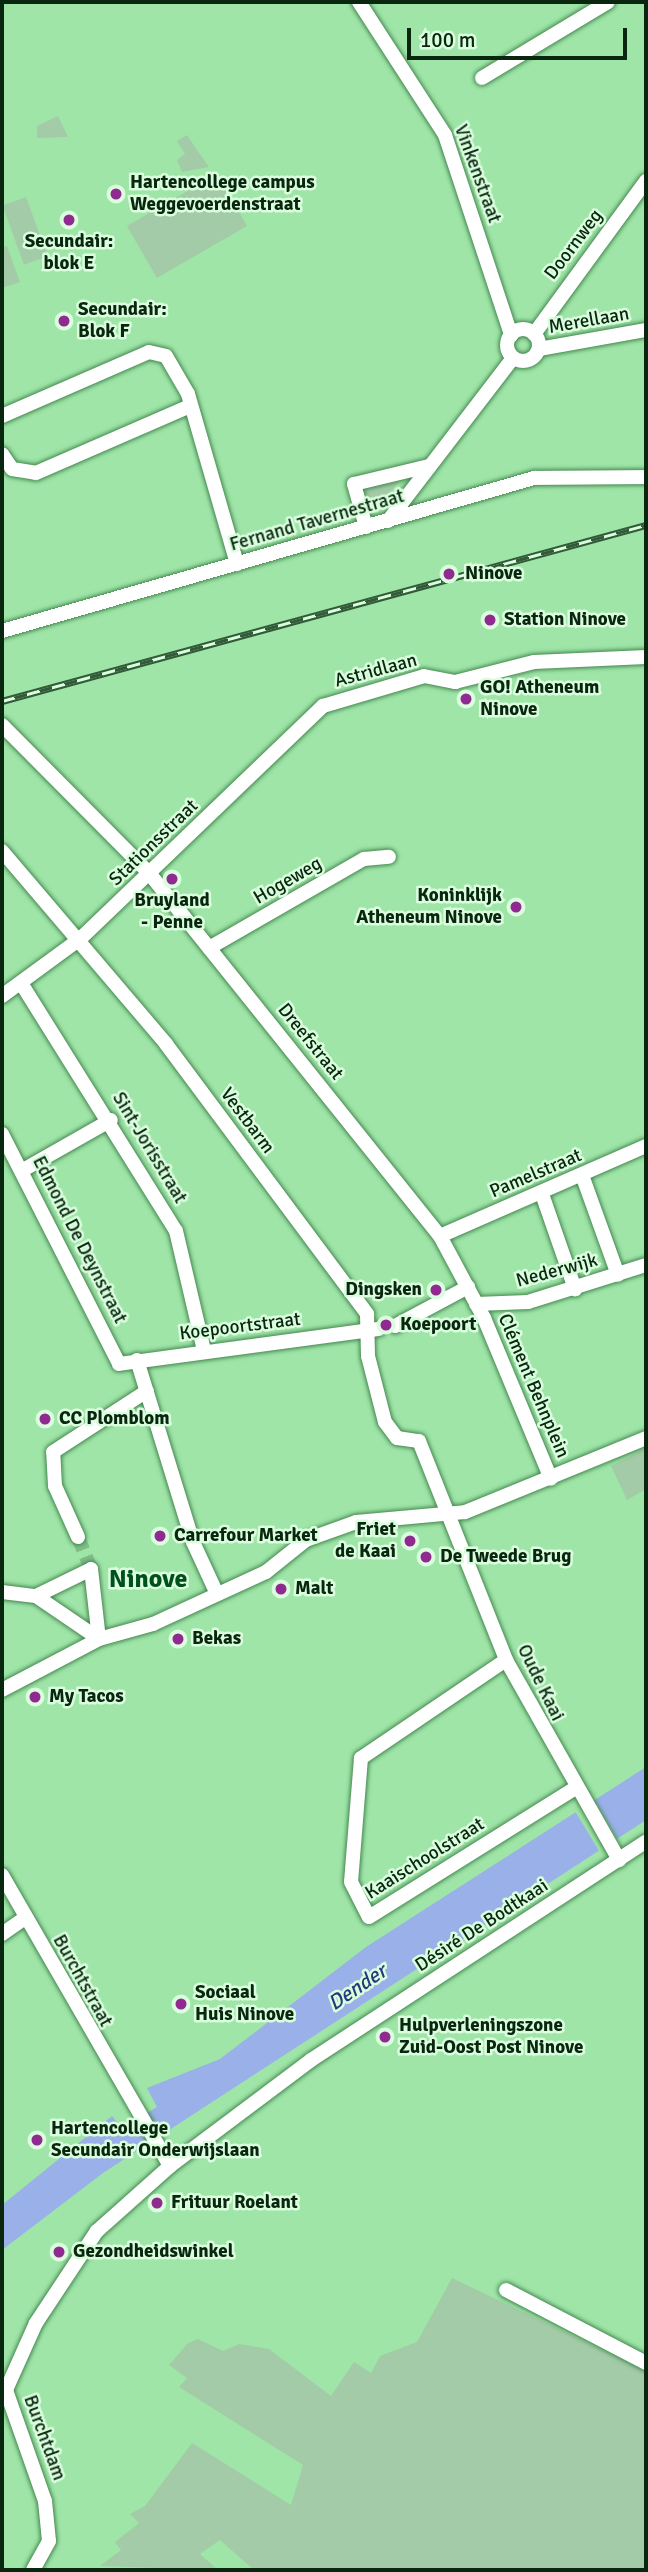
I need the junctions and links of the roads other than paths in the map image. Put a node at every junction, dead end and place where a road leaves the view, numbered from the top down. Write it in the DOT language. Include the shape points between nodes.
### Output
graph roads {
  1 [pos="359,2"];
  2 [pos="608,2"];
  3 [pos="482,78"];
  4 [pos="646,181"];
  5 [pos="646,330"];
  6 [pos="534,334"];
  7 [pos="511,335"];
  8 [pos="539,349"];
  9 [pos="513,358"];
  10 [pos="188,407"];
  11 [pos="2,416"];
  12 [pos="2,454"];
  13 [pos="429,466"];
  14 [pos="646,477"];
  15 [pos="388,521"];
  16 [pos="366,527"];
  17 [pos="237,564"];
  18 [pos="2,631"];
  19 [pos="646,657"];
  20 [pos="323,706"];
  21 [pos="2,725"];
  22 [pos="2,851"];
  23 [pos="389,857"];
  24 [pos="149,873"];
  25 [pos="80,939"];
  26 [pos="209,948"];
  27 [pos="21,983"];
  28 [pos="2,996"];
  29 [pos="111,1120"];
  30 [pos="2,1134"];
  31 [pos="646,1146"];
  32 [pos="23,1170"];
  33 [pos="582,1175"];
  34 [pos="542,1194"];
  35 [pos="440,1236"];
  36 [pos="646,1265"];
  37 [pos="618,1275"];
  38 [pos="468,1287"];
  39 [pos="575,1289"];
  40 [pos="476,1304"];
  41 [pos="395,1326"];
  42 [pos="372,1331"];
  43 [pos="204,1350"];
  44 [pos="137,1360"];
  45 [pos="119,1364"];
  46 [pos="147,1391"];
  47 [pos="646,1438"];
  48 [pos="551,1479"];
  49 [pos="449,1512"];
  50 [pos="78,1537"];
  51 [pos="2,1592"];
  52 [pos="217,1594"];
  53 [pos="36,1596"];
  54 [pos="99,1639"];
  55 [pos="506,1660"];
  56 [pos="2,1690"];
  57 [pos="574,1789"];
  58 [pos="646,1842"];
  59 [pos="617,1856"];
  60 [pos="2,1875"];
  61 [pos="25,1918"];
  62 [pos="2,1934"];
  63 [pos="170,2166"];
  64 [pos="59,2287"];
  65 [pos="506,2290"];
  66 [pos="646,2363"];
  67 [pos="4,2390"];
  68 [pos="33,2570"];
  1 -- 7 [label="street, Vinkenstraat" via="445,135"];
  2 -- 3 [label="street"];
  4 -- 6 [label="street, Doornweg"];
  5 -- 8 [label="street, Merellaan"];
  6 -- 7 [label="street"];
  6 -- 8 [label="street"];
  7 -- 9 [label="street"];
  8 -- 9 [label="street" via="528,361"];
  9 -- 13 [label="street"];
  10 -- 11 [label="street" via="173,362 156,352"];
  10 -- 12 [label="street" via="36,473 12,469"];
  10 -- 17 [label="street"];
  13 -- 15 [label="street"];
  13 -- 16 [label="street" via="354,484"];
  14 -- 15 [label="street, Fernand Tavernestraat" via="534,478"];
  15 -- 16 [label="street, Fernand Tavernestraat"];
  16 -- 17 [label="street, Fernand Tavernestraat"];
  17 -- 18 [label="street, Fernand Tavernestraat"];
  19 -- 20 [label="street, Astridlaan" via="534,662 455,682 424,676"];
  20 -- 24 [label="street, Stationsstraat"];
  21 -- 24 [label="street, Dreefstraat"];
  22 -- 25 [label="street, Vestbarm"];
  23 -- 26 [label="street, Hogeweg" via="364,859"];
  24 -- 25 [label="street, Stationsstraat"];
  24 -- 26 [label="street, Dreefstraat"];
  25 -- 27 [label="street, Stationsstraat"];
  25 -- 42 [label="street, Vestbarm" via="367,1314"];
  26 -- 35 [label="street, Dreefstraat"];
  27 -- 28 [label="street, Stationsstraat"];
  27 -- 29 [label="street, Sint-Jorisstraat"];
  29 -- 32 [label="street"];
  29 -- 43 [label="street, Sint-Jorisstraat" via="176,1231"];
  30 -- 32 [label="street, Edmond De Deynstraat"];
  31 -- 33 [label="street, Pamelstraat"];
  32 -- 45 [label="street, Edmond De Deynstraat"];
  33 -- 34 [label="street, Pamelstraat"];
  33 -- 37 [label="street"];
  34 -- 35 [label="street, Pamelstraat"];
  34 -- 39 [label="street"];
  35 -- 38 [label="street, Clément Behnplein"];
  36 -- 37 [label="street, Nederwijk"];
  37 -- 39 [label="street, Nederwijk"];
  38 -- 40 [label="street, Clément Behnplein"];
  38 -- 41 [label="street"];
  39 -- 40 [label="street, Nederwijk" via="528,1302"];
  40 -- 48 [label="street, Clément Behnplein"];
  42 -- 43 [label="street, Koepoortstraat"];
  42 -- 49 [label="street, Vestbarm" via="385,1422 397,1438 419,1441"];
  43 -- 44 [label="street, Koepoortstraat"];
  44 -- 45 [label="street, Koepoortstraat"];
  44 -- 46 [label="street"];
  46 -- 50 [label="street" via="53,1452 55,1486"];
  46 -- 52 [label="street" via="193,1542"];
  47 -- 48 [label="street"];
  48 -- 49 [label="street, Clément Behnplein" via="465,1512"];
  49 -- 52 [label="street, Clément Behnplein" via="338,1528"];
  49 -- 55 [label="street, Oude Kaai"];
  51 -- 53 [label="street"];
  52 -- 54 [label="street, Clément Behnplein" via="153,1624"];
  53 -- 54 [label="street"];
  53 -- 54 [label="street" via="91,1569"];
  54 -- 56 [label="street, Clément Behnplein" via="61,1664"];
  55 -- 57 [label="street, Oude Kaai"];
  55 -- 57 [label="street, Kaaischoolstraat" via="362,1758 351,1882 369,1917"];
  57 -- 59 [label="street, Oude Kaai"];
  58 -- 59 [label="street, Désiré De Bodtkaai"];
  59 -- 63 [label="street, Désiré De Bodtkaai" via="311,2060"];
  60 -- 61 [label="street, Burchtstraat"];
  61 -- 62 [label="street"];
  61 -- 63 [label="street, Burchtstraat" via="129,2105"];
  63 -- 64 [label="street, Désiré De Bodtkaai" via="97,2231"];
  64 -- 67 [label="street, Burchtdam"];
  65 -- 66 [label="street"];
  67 -- 68 [label="street, Burchtdam" via="45,2501 49,2541"];
}
